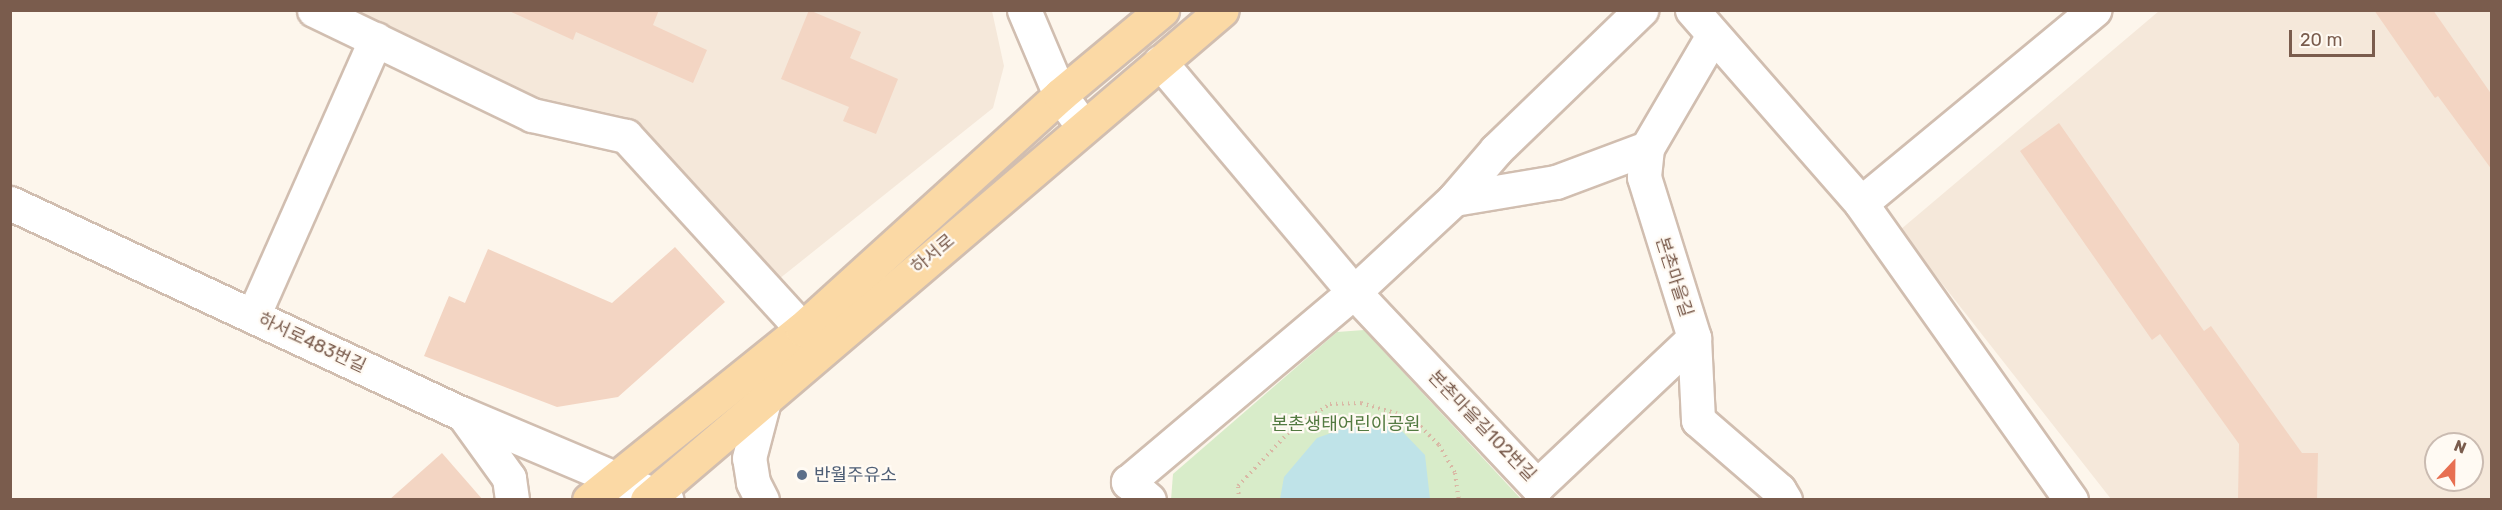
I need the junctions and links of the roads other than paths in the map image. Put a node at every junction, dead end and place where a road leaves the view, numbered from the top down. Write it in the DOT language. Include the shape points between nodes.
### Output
graph roads {
  1 [pos="314,10"];
  2 [pos="1024,10"];
  3 [pos="1162,10"];
  4 [pos="1221,10"];
  5 [pos="1641,10"];
  6 [pos="1692,10"];
  7 [pos="2094,10"];
  8 [pos="1713,35"];
  9 [pos="376,39"];
  10 [pos="1160,62"];
  11 [pos="1060,95"];
  12 [pos="1083,127"];
  13 [pos="1647,148"];
  14 [pos="1454,199"];
  15 [pos="10,203"];
  16 [pos="1861,203"];
  17 [pos="1354,292"];
  18 [pos="253,316"];
  19 [pos="802,329"];
  20 [pos="1694,338"];
  21 [pos="765,397"];
  22 [pos="463,414"];
  23 [pos="615,479"];
  24 [pos="656,498"];
  25 [pos="512,500"];
  26 [pos="589,500"];
  27 [pos="762,500"];
  28 [pos="1149,500"];
  29 [pos="1785,500"];
  30 [pos="2071,500"];
  1 -- 9 [label="street"];
  2 -- 11 [label="street"];
  3 -- 11 [label="main road, 하서로"];
  4 -- 10 [label="main road, 하서로"];
  5 -- 14 [label="street" via="1496,150"];
  6 -- 8 [label="street"];
  7 -- 16 [label="street"];
  8 -- 13 [label="street, 본촌마을길"];
  8 -- 16 [label="street"];
  9 -- 18 [label="street"];
  9 -- 19 [label="street" via="532,115 626,136"];
  10 -- 12 [label="main road, 하서로"];
  10 -- 17 [label="street"];
  11 -- 12 [label="street"];
  11 -- 19 [label="main road, 하서로"];
  12 -- 21 [label="main road, 하서로"];
  13 -- 14 [label="street" via="1556,182"];
  13 -- 20 [label="street, 본촌마을길" via="1644,177"];
  14 -- 17 [label="street"];
  15 -- 18 [label="street, 하서로483번길"];
  16 -- 30 [label="street"];
  17 -- 20 [label="street, 본촌마을길102번길" via="1537,486"];
  17 -- 28 [label="street" via="1128,482"];
  18 -- 22 [label="street, 하서로483번길"];
  19 -- 23 [label="main road, 하서로"];
  20 -- 29 [label="street, 본촌마을길" via="1698,420 1779,490"];
  21 -- 24 [label="main road, 하서로"];
  21 -- 27 [label="street" via="749,458 753,482"];
  22 -- 23 [label="street, 하서로483번길"];
  22 -- 25 [label="street" via="509,478"];
  23 -- 24 [label="street, 하서로483번길"];
  23 -- 26 [label="main road, 하서로"];
}
